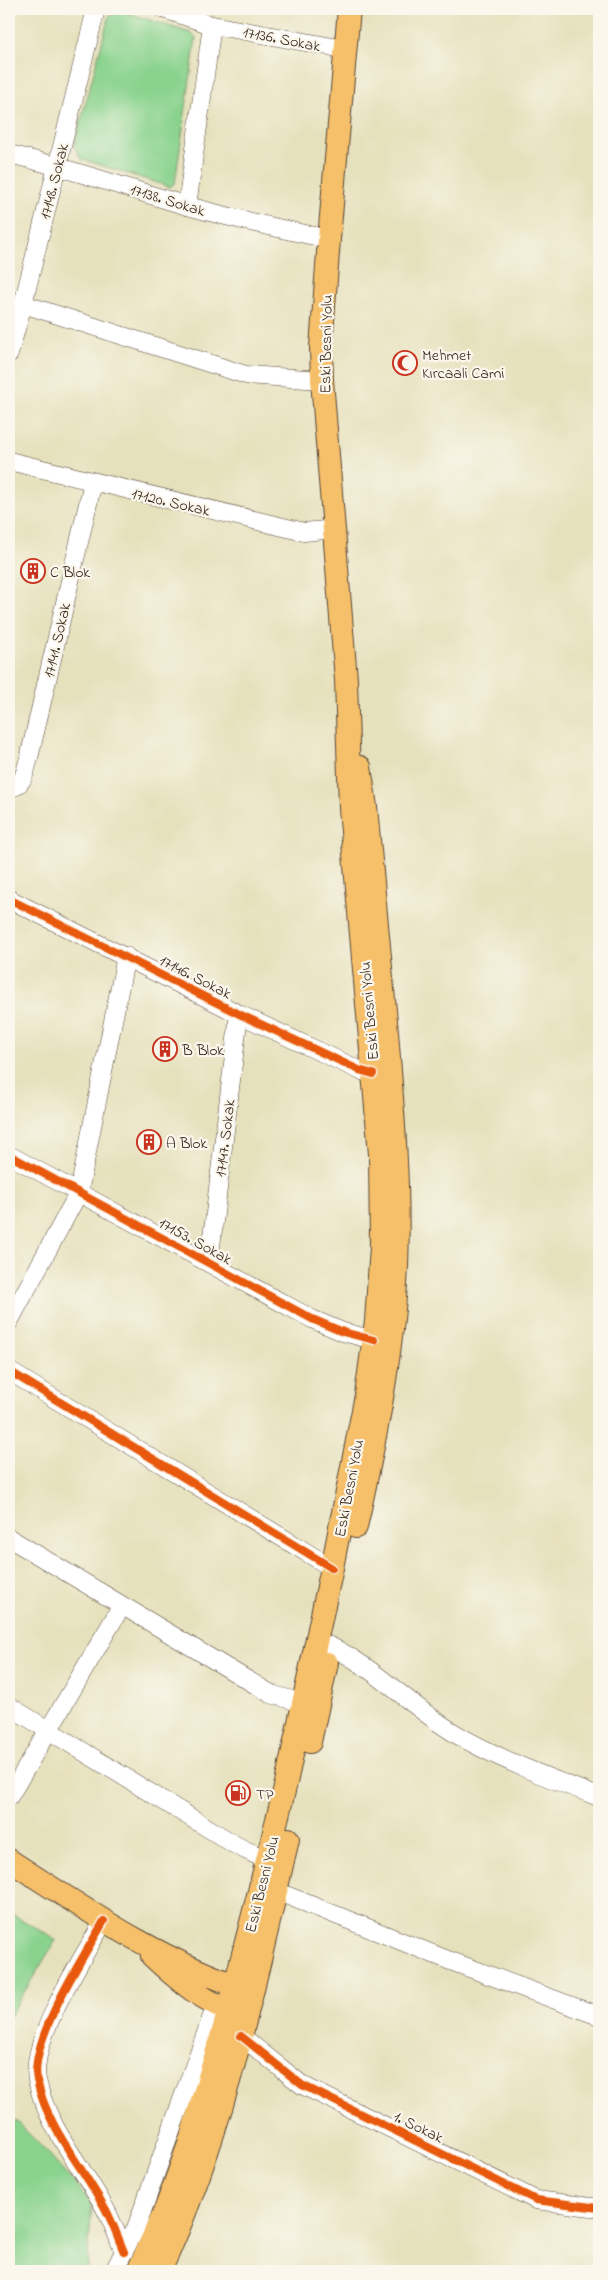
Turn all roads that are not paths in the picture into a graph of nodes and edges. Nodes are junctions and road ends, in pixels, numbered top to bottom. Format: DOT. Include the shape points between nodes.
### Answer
graph roads {
  1 [pos="96,9"];
  2 [pos="163,9"];
  3 [pos="348,9"];
  4 [pos="212,25"];
  5 [pos="344,50"];
  6 [pos="9,154"];
  7 [pos="57,165"];
  8 [pos="187,206"];
  9 [pos="329,239"];
  10 [pos="23,304"];
  11 [pos="9,354"];
  12 [pos="322,380"];
  13 [pos="9,461"];
  14 [pos="93,482"];
  15 [pos="335,529"];
  16 [pos="346,680"];
  17 [pos="9,788"];
  18 [pos="9,898"];
  19 [pos="126,956"];
  20 [pos="239,1014"];
  21 [pos="373,1074"];
  22 [pos="9,1155"];
  23 [pos="79,1192"];
  24 [pos="209,1263"];
  25 [pos="12,1310"];
  26 [pos="374,1340"];
  27 [pos="9,1371"];
  28 [pos="9,1538"];
  29 [pos="332,1568"];
  30 [pos="121,1606"];
  31 [pos="330,1646"];
  32 [pos="302,1703"];
  33 [pos="9,1706"];
  34 [pos="48,1730"];
  35 [pos="9,1797"];
  36 [pos="599,1797"];
  37 [pos="9,1860"];
  38 [pos="267,1860"];
  39 [pos="276,1891"];
  40 [pos="104,1921"];
  41 [pos="132,1939"];
  42 [pos="244,1988"];
  43 [pos="599,2016"];
  44 [pos="233,2018"];
  45 [pos="599,2208"];
  46 [pos="124,2252"];
  47 [pos="114,2271"];
  48 [pos="138,2271"];
  49 [pos="160,2271"];
  1 -- 7 [label="street, 17148. Sokak"];
  2 -- 4 [label="street, 17136. Sokak"];
  3 -- 5 [label="main road, Eski Besni Yolu"];
  4 -- 5 [label="street, 17136. Sokak"];
  4 -- 8 [label="street"];
  5 -- 9 [label="main road, Eski Besni Yolu"];
  6 -- 7 [label="street, 17138. Sokak"];
  7 -- 8 [label="street, 17138. Sokak"];
  7 -- 10 [label="street, 17148. Sokak"];
  8 -- 9 [label="street, 17138. Sokak" via="257,225"];
  9 -- 12 [label="main road, Eski Besni Yolu" via="321,347"];
  10 -- 11 [label="street, 17148. Sokak"];
  10 -- 12 [label="street" via="246,375"];
  12 -- 15 [label="main road, Eski Besni Yolu"];
  13 -- 14 [label="street, 17120. Sokak"];
  14 -- 15 [label="street, 17120. Sokak" via="304,532"];
  14 -- 17 [label="street, 17141. Sokak" via="29,758 21,784"];
  15 -- 16 [label="main road, Eski Besni Yolu"];
  16 -- 21 [label="main road, Eski Besni Yolu" via="350,808"];
  16 -- 31 [label="main road, Eski Besni Yolu" via="366,807 395,1134 398,1228 394,1304 383,1398"];
  18 -- 19 [label="street, 17146. Sokak"];
  19 -- 20 [label="street, 17146. Sokak"];
  19 -- 23 [label="street"];
  20 -- 21 [label="street, 17146. Sokak"];
  20 -- 24 [label="street, 17147. Sokak"];
  21 -- 26 [label="main road, Eski Besni Yolu" via="381,1210"];
  22 -- 23 [label="street, 17153. Sokak"];
  23 -- 24 [label="street, 17153. Sokak"];
  23 -- 25 [label="street"];
  24 -- 26 [label="street, 17153. Sokak" via="312,1319"];
  26 -- 29 [label="main road, Eski Besni Yolu"];
  27 -- 29 [label="street"];
  28 -- 30 [label="street"];
  29 -- 32 [label="main road, Eski Besni Yolu"];
  30 -- 32 [label="street" via="271,1694"];
  30 -- 34 [label="street"];
  31 -- 36 [label="street" via="350,1656 456,1734 494,1754"];
  31 -- 39 [label="main road, Eski Besni Yolu"];
  32 -- 38 [label="main road, Eski Besni Yolu"];
  33 -- 34 [label="street"];
  34 -- 35 [label="street"];
  34 -- 38 [label="street" via="237,1846"];
  37 -- 40 [label="main road"];
  38 -- 42 [label="main road, Eski Besni Yolu"];
  39 -- 42 [label="main road, Eski Besni Yolu"];
  39 -- 43 [label="street"];
  40 -- 41 [label="main road"];
  40 -- 46 [label="street" via="53,2011 38,2060 37,2079 52,2122 107,2211"];
  41 -- 42 [label="main road" via="218,1980"];
  41 -- 44 [label="main road" via="183,1985"];
  42 -- 44 [label="main road, Eski Besni Yolu"];
  44 -- 45 [label="street, 1. Sokak" via="302,2085 536,2200"];
  44 -- 46 [label="street"];
  44 -- 48 [label="main road, Eski Besni Yolu" via="178,2177"];
  44 -- 49 [label="main road, Eski Besni Yolu" via="200,2175"];
  46 -- 47 [label="street"];
}
